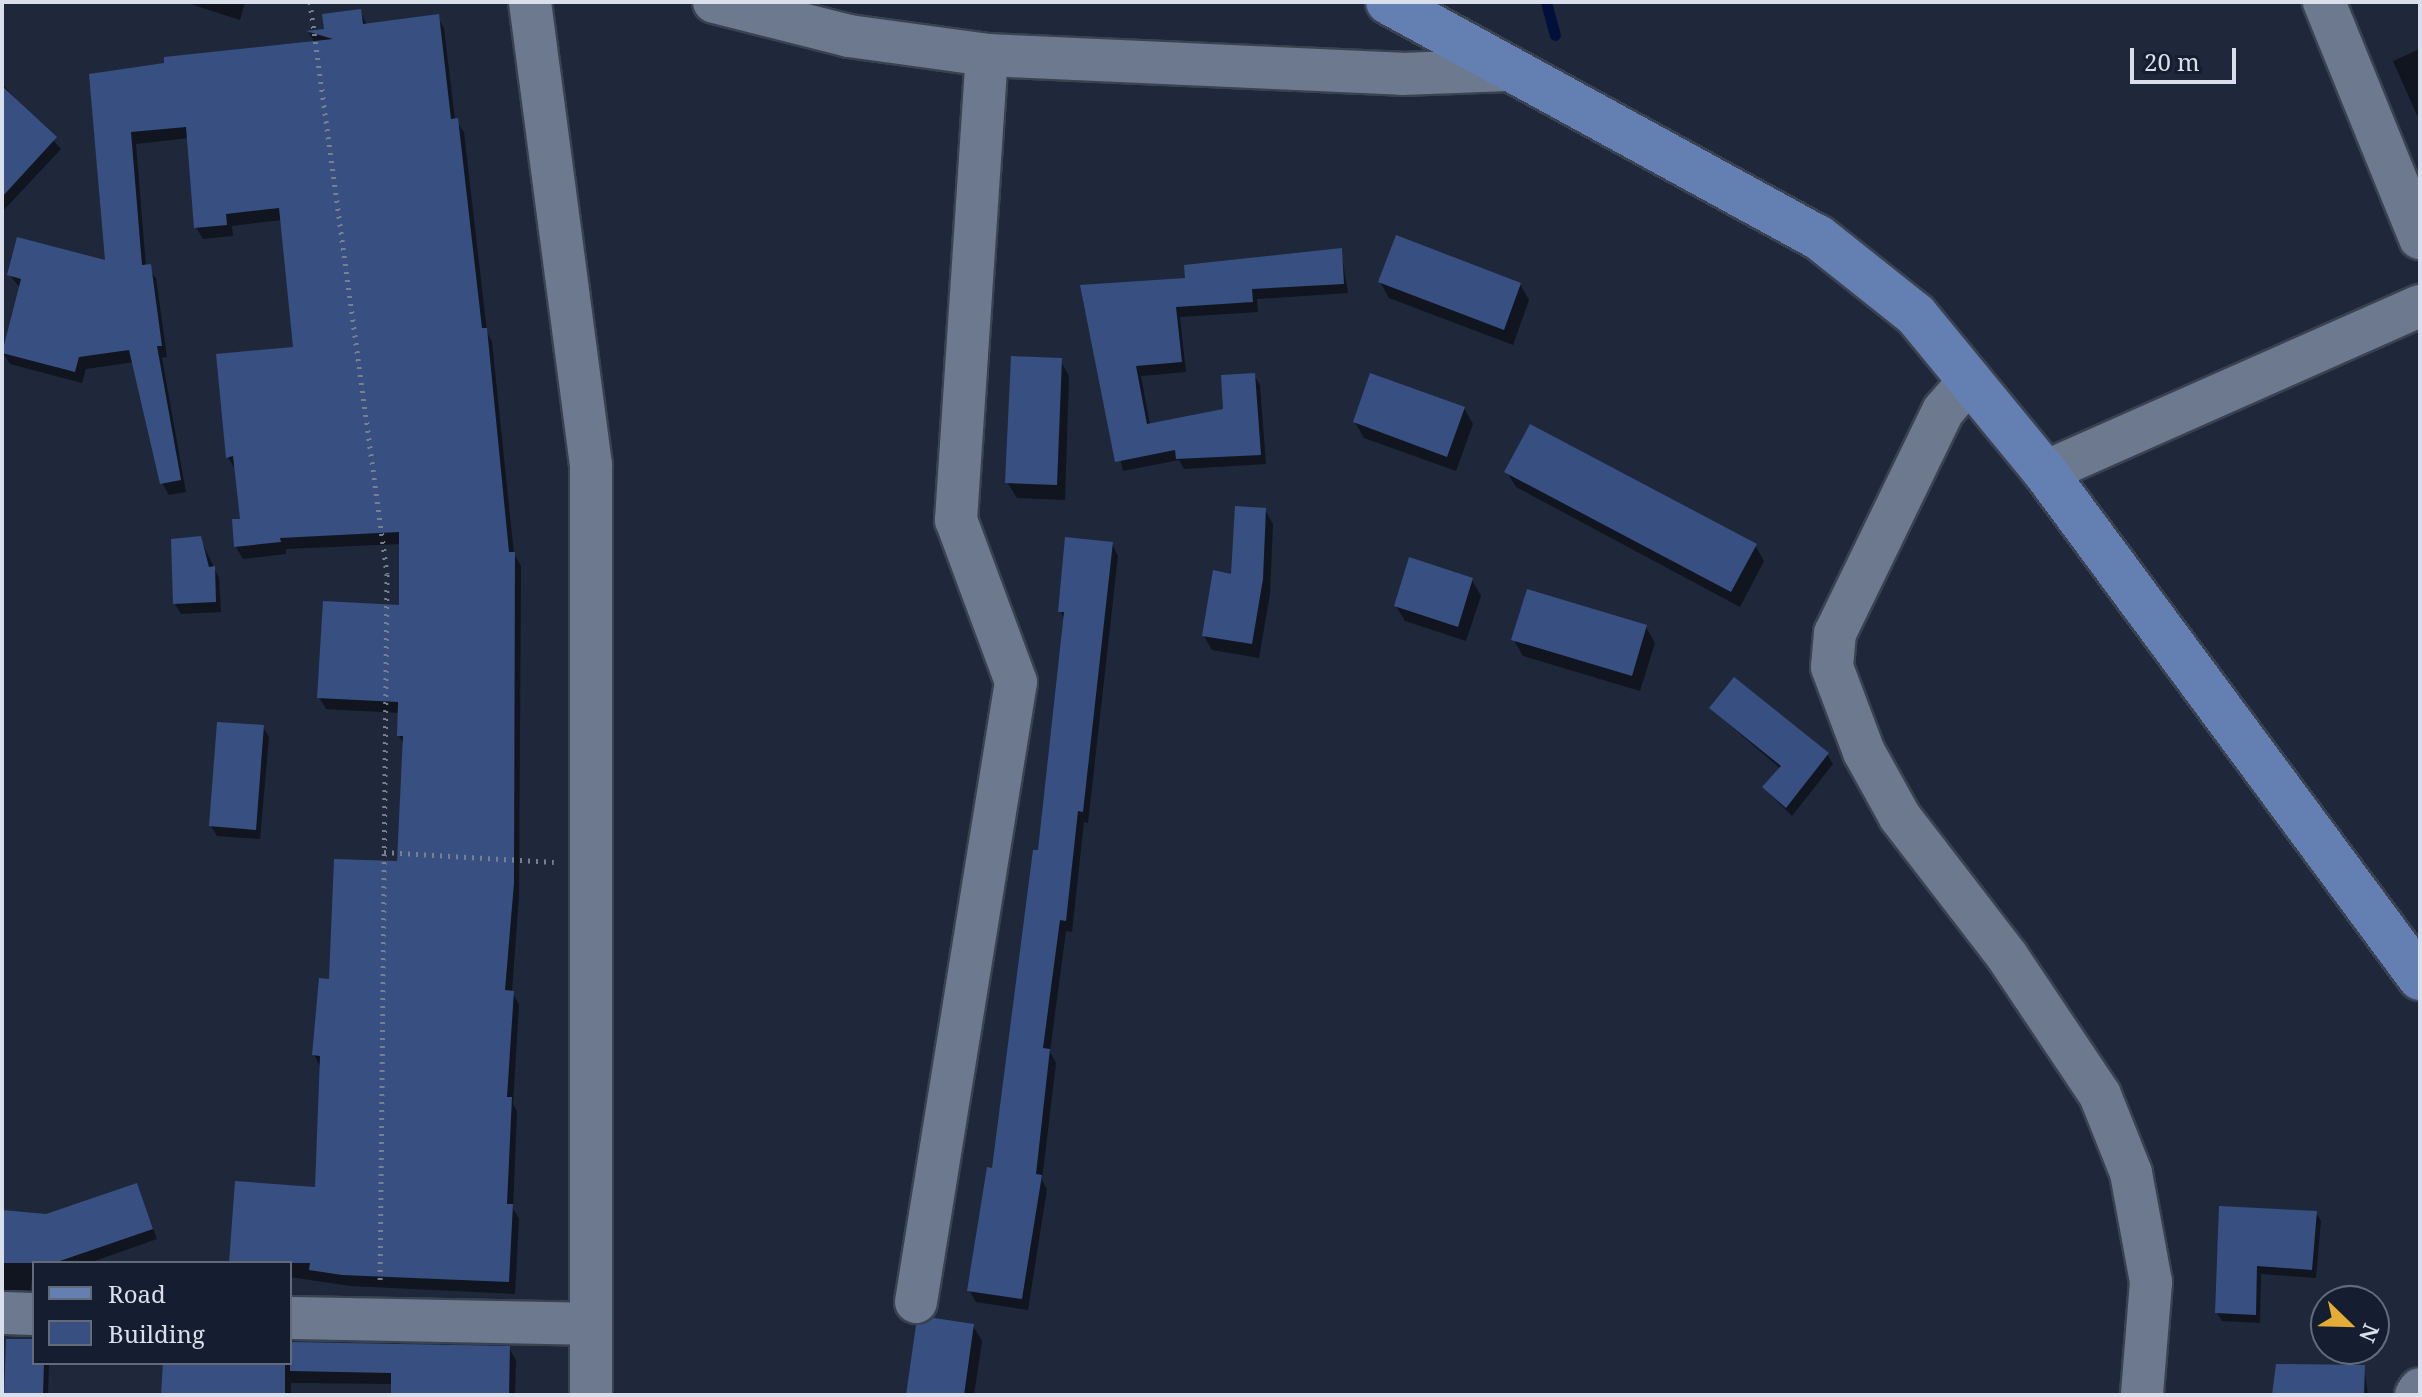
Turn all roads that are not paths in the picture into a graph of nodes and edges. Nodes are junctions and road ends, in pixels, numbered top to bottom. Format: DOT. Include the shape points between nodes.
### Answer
graph roads {
  1 [pos="530,2"];
  2 [pos="714,2"];
  3 [pos="1388,2"];
  4 [pos="2324,2"];
  5 [pos="987,55"];
  6 [pos="1508,70"];
  7 [pos="2406,168"];
  8 [pos="2420,238"];
  9 [pos="2420,306"];
  10 [pos="1970,380"];
  11 [pos="2045,472"];
  12 [pos="2420,978"];
  13 [pos="916,1302"];
  14 [pos="2,1313"];
  15 [pos="32,1314"];
  16 [pos="292,1318"];
  17 [pos="590,1324"];
  18 [pos="2420,1389"];
  19 [pos="591,1395"];
  20 [pos="2142,1395"];
  21 [pos="2416,1395"];
  1 -- 17 [label="street" via="591,464"];
  2 -- 5 [label="street" via="849,36"];
  3 -- 6 [label="main road"];
  4 -- 7 [label="street"];
  5 -- 6 [label="street" via="1402,74"];
  5 -- 13 [label="street" via="956,520 1016,682"];
  6 -- 10 [label="main road" via="1818,237 1916,315"];
  7 -- 8 [label="street"];
  9 -- 11 [label="street"];
  10 -- 11 [label="main road"];
  10 -- 20 [label="street" via="1943,411 1835,633 1832,667 1864,752 1900,817 2007,956 2100,1095 2131,1173 2151,1282"];
  11 -- 12 [label="main road"];
  14 -- 15 [label="street"];
  16 -- 17 [label="street"];
  17 -- 19 [label="street"];
  18 -- 21 [label="street"];
}
